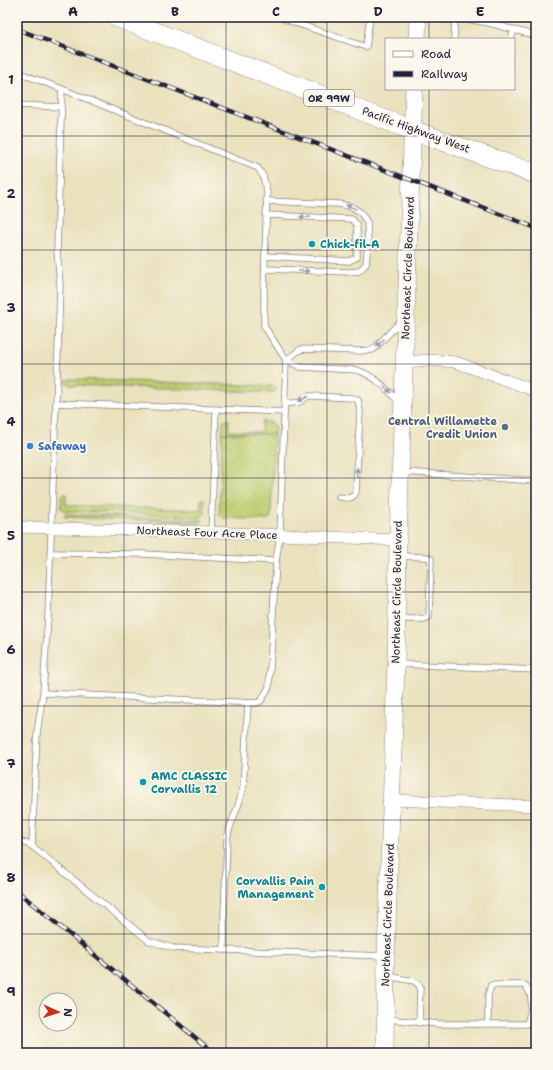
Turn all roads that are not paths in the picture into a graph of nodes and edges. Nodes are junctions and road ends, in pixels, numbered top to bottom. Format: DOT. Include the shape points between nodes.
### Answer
graph roads {
  1 [pos="116,17"];
  2 [pos="285,17"];
  3 [pos="370,17"];
  4 [pos="418,17"];
  5 [pos="431,17"];
  6 [pos="455,19"];
  7 [pos="514,30"];
  8 [pos="533,35"];
  9 [pos="417,38"];
  10 [pos="454,38"];
  11 [pos="511,38"];
  12 [pos="17,72"];
  13 [pos="62,89"];
  14 [pos="414,90"];
  15 [pos="17,105"];
  16 [pos="61,107"];
  17 [pos="412,130"];
  18 [pos="536,174"];
  19 [pos="266,201"];
  20 [pos="266,215"];
  21 [pos="265,256"];
  22 [pos="265,269"];
  23 [pos="407,315"];
  24 [pos="286,360"];
  25 [pos="405,362"];
  26 [pos="536,391"];
  27 [pos="56,403"];
  28 [pos="284,404"];
  29 [pos="403,406"];
  30 [pos="216,410"];
  31 [pos="284,412"];
  32 [pos="400,472"];
  33 [pos="536,481"];
  34 [pos="339,497"];
  35 [pos="17,527"];
  36 [pos="51,528"];
  37 [pos="211,532"];
  38 [pos="280,535"];
  39 [pos="398,548"];
  40 [pos="50,553"];
  41 [pos="276,561"];
  42 [pos="397,620"];
  43 [pos="396,664"];
  44 [pos="536,670"];
  45 [pos="43,693"];
  46 [pos="248,703"];
  47 [pos="392,800"];
  48 [pos="536,806"];
  49 [pos="17,839"];
  50 [pos="32,846"];
  51 [pos="224,950"];
  52 [pos="386,956"];
  53 [pos="386,976"];
  54 [pos="385,1019"];
  55 [pos="420,1023"];
  56 [pos="488,1024"];
  57 [pos="385,1053"];
  1 -- 17 [label="highway, Pacific Highway West / OR 99W"];
  2 -- 3 [label="lane" via="284,19 366,47"];
  4 -- 9 [label="main road"];
  5 -- 6 [label="lane"];
  6 -- 7 [label="lane" via="488,23"];
  6 -- 10 [label="lane"];
  7 -- 8 [label="lane"];
  7 -- 11 [label="lane"];
  12 -- 13 [label="lane"];
  13 -- 16 [label="lane"];
  13 -- 19 [label="lane" via="258,168 267,192"];
  14 -- 17 [label="main road, Northeast Circle Boulevard"];
  15 -- 16 [label="lane"];
  16 -- 27 [label="lane"];
  17 -- 18 [label="highway, Pacific Highway West / OR 99W"];
  17 -- 23 [label="main road, Northeast Circle Boulevard"];
  19 -- 20 [label="lane"];
  22 -- 19 [label="lane, one-way" via="359,271 366,264 368,242 367,222 360,212 352,207 339,204"];
  20 -- 21 [label="lane"];
  21 -- 20 [label="lane, one-way" via="349,261 357,257 358,239 357,224 352,220"];
  21 -- 22 [label="lane"];
  22 -- 24 [label="lane" via="264,326"];
  23 -- 24 [label="lane, one-way" via="373,350 301,349"];
  23 -- 25 [label="main road, Northeast Circle Boulevard"];
  24 -- 28 [label="lane"];
  24 -- 29 [label="lane, one-way" via="300,367 364,372 383,385"];
  25 -- 26 [label="street" via="455,362"];
  25 -- 29 [label="main road, Northeast Circle Boulevard"];
  27 -- 30 [label="lane"];
  27 -- 36 [label="lane"];
  28 -- 31 [label="lane"];
  34 -- 28 [label="lane, one-way" via="352,498 356,492 360,411 358,400 308,396 300,402"];
  29 -- 32 [label="main road, Northeast Circle Boulevard"];
  30 -- 31 [label="lane"];
  30 -- 37 [label="lane"];
  31 -- 38 [label="lane"];
  32 -- 33 [label="lane"];
  32 -- 39 [label="main road, Northeast Circle Boulevard"];
  35 -- 36 [label="street, Northeast Four Acre Place"];
  36 -- 37 [label="street, Northeast Four Acre Place"];
  36 -- 40 [label="lane"];
  37 -- 38 [label="street, Northeast Four Acre Place"];
  38 -- 39 [label="street, Northeast Four Acre Place"];
  38 -- 41 [label="lane"];
  39 -- 42 [label="main road, Northeast Circle Boulevard"];
  39 -- 42 [label="lane" via="431,558 429,617"];
  40 -- 41 [label="lane" via="143,554"];
  40 -- 45 [label="lane"];
  41 -- 46 [label="lane" via="269,687 261,701"];
  42 -- 43 [label="main road, Northeast Circle Boulevard"];
  43 -- 44 [label="lane"];
  43 -- 47 [label="main road, Northeast Circle Boulevard"];
  45 -- 46 [label="lane"];
  45 -- 50 [label="lane" via="37,733"];
  46 -- 51 [label="lane" via="243,788 228,840"];
  47 -- 48 [label="street"];
  47 -- 52 [label="main road, Northeast Circle Boulevard"];
  49 -- 50 [label="lane"];
  50 -- 51 [label="lane" via="149,942 173,948"];
  51 -- 52 [label="lane"];
  52 -- 53 [label="main road, Northeast Circle Boulevard"];
  53 -- 54 [label="main road, Northeast Circle Boulevard"];
  53 -- 55 [label="lane" via="414,981 420,986"];
  54 -- 55 [label="lane"];
  54 -- 57 [label="main road, Northeast Circle Boulevard"];
  55 -- 56 [label="lane"];
  56 -- 56 [label="lane" via="527,1024 531,1010 531,992 525,985 491,985 488,996"];
}
